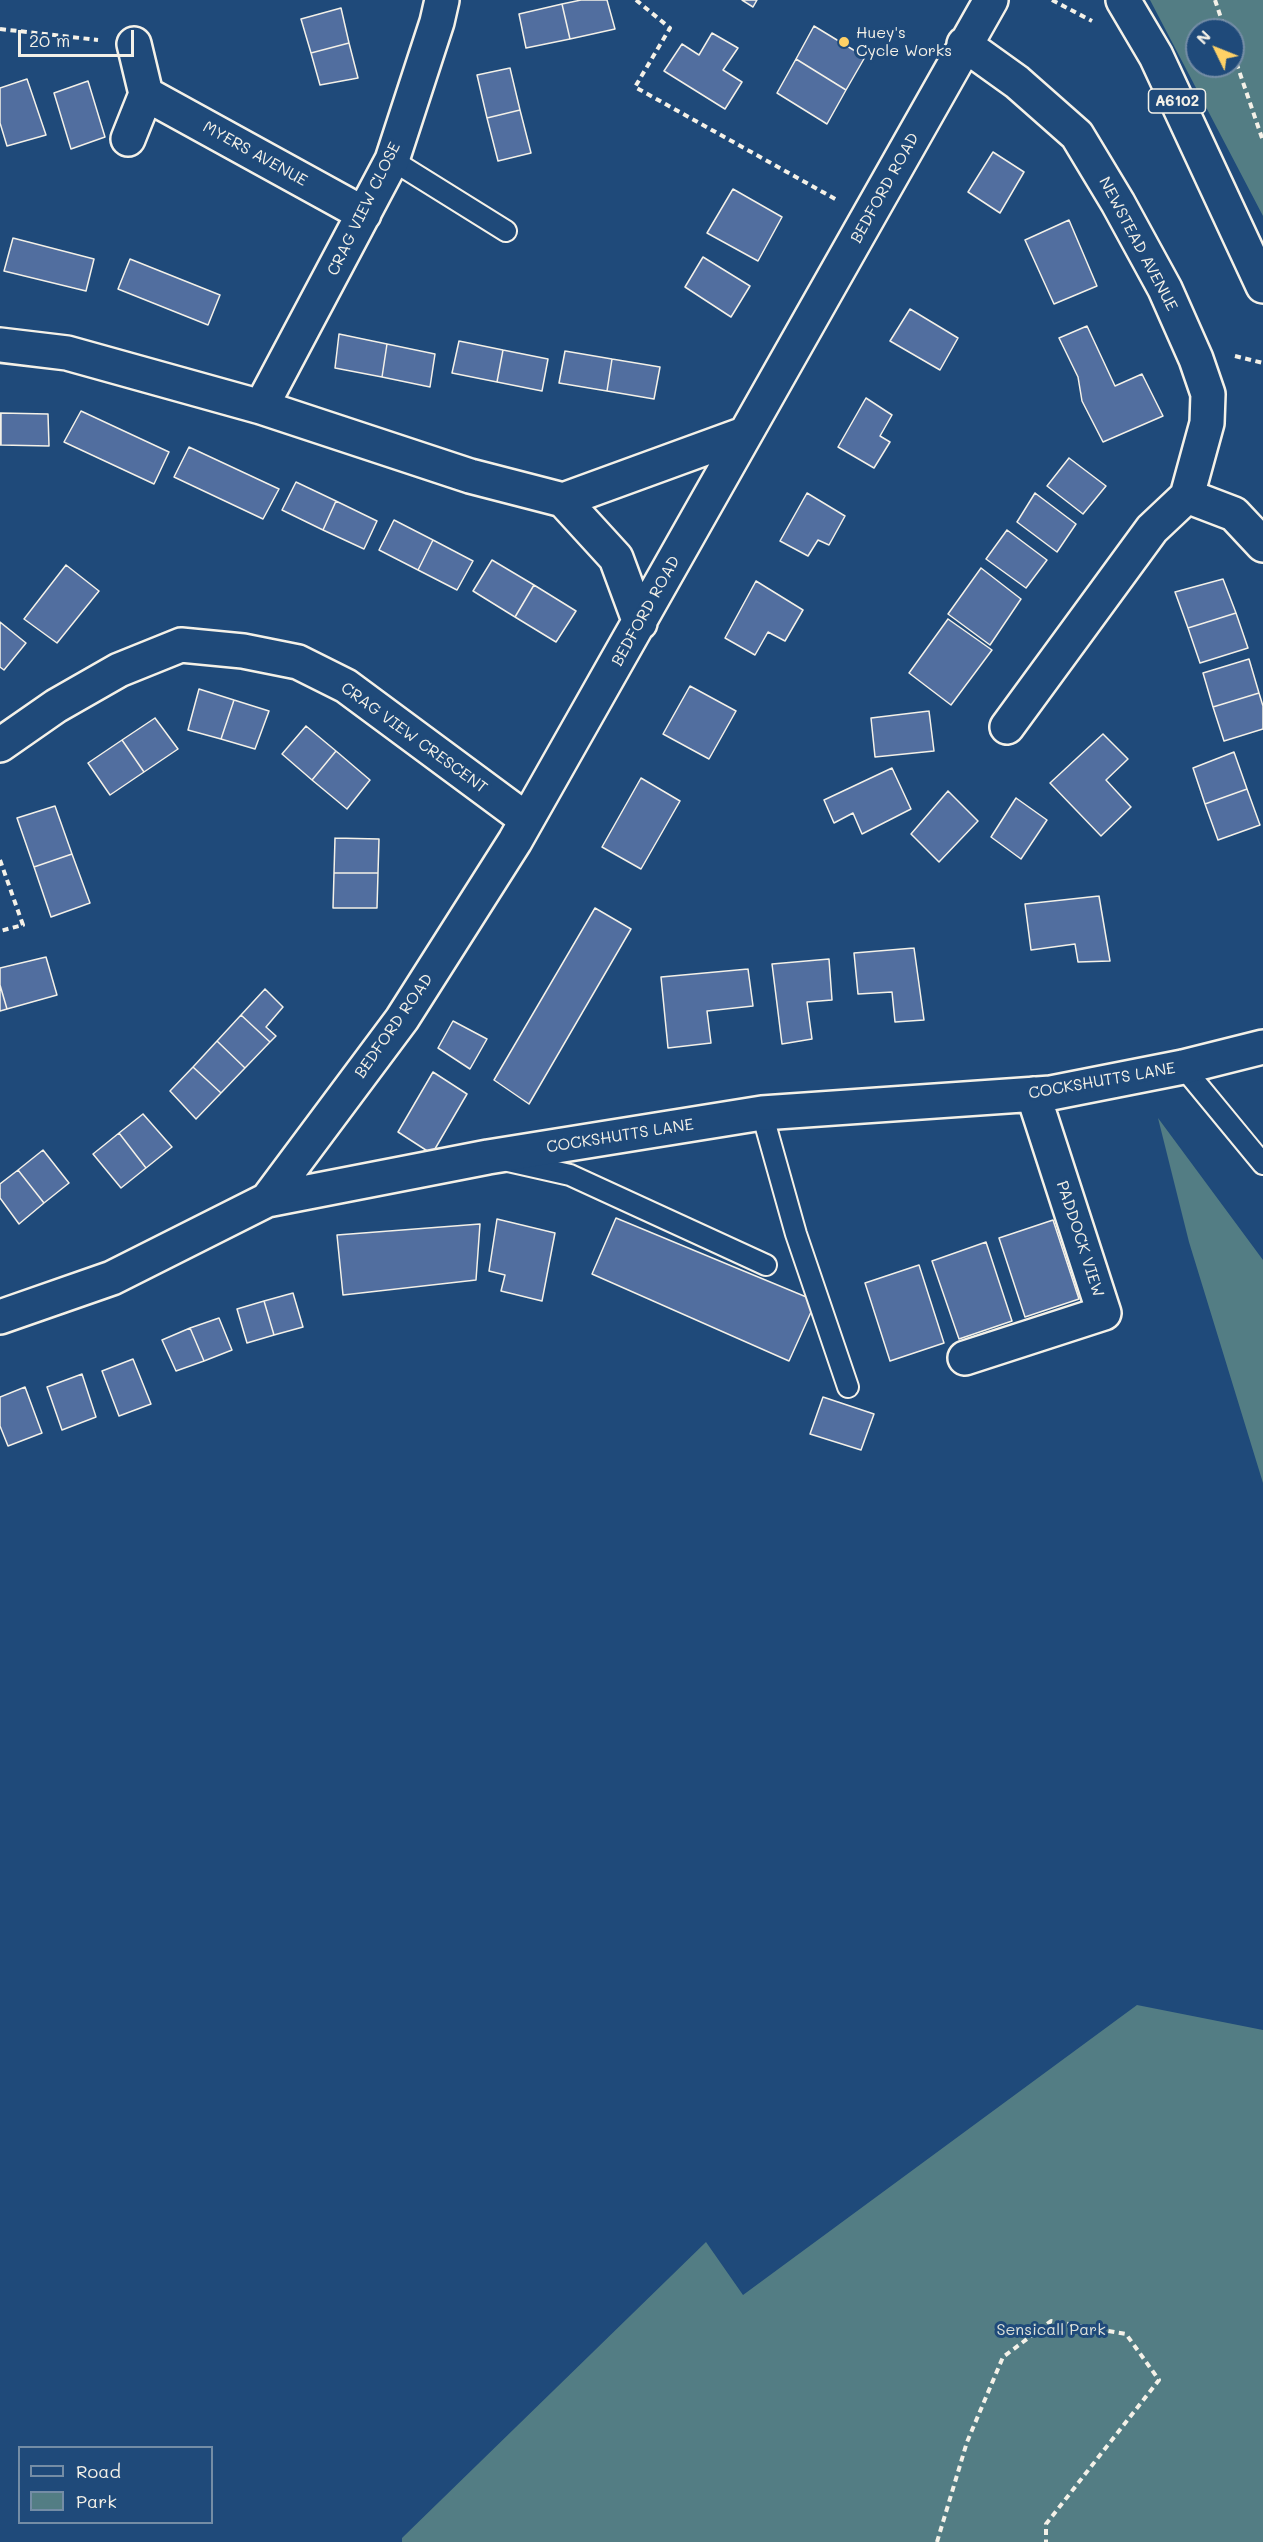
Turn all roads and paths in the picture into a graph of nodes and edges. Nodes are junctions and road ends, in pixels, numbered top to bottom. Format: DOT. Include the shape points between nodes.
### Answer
graph roads {
  1 [pos="442,0"];
  2 [pos="636,0"];
  3 [pos="991,0"];
  4 [pos="1123,0"];
  5 [pos="1215,0"];
  6 [pos="1221,18"];
  7 [pos="0,29"];
  8 [pos="134,44"];
  9 [pos="964,44"];
  10 [pos="1242,78"];
  11 [pos="146,94"];
  12 [pos="128,139"];
  13 [pos="1263,141"];
  14 [pos="392,160"];
  15 [pos="364,214"];
  16 [pos="869,218"];
  17 [pos="506,231"];
  18 [pos="1263,286"];
  19 [pos="0,345"];
  20 [pos="261,407"];
  21 [pos="744,434"];
  22 [pos="1187,496"];
  23 [pos="563,500"];
  24 [pos="1263,545"];
  25 [pos="640,623"];
  26 [pos="1007,727"];
  27 [pos="0,745"];
  28 [pos="527,820"];
  29 [pos="0,860"];
  30 [pos="0,931"];
  31 [pos="1263,1047"];
  32 [pos="1183,1067"];
  33 [pos="1033,1094"];
  34 [pos="762,1113"];
  35 [pos="488,1157"];
  36 [pos="1263,1164"];
  37 [pos="267,1200"];
  38 [pos="766,1265"];
  39 [pos="0,1317"];
  40 [pos="965,1358"];
  41 [pos="848,1387"];
  42 [pos="937,2542"];
  43 [pos="1047,2542"];
  1 -- 14 [label="street, CRAG VIEW CLOSE"];
  2 -- 16 [label="path" via="670,28 635,87"];
  3 -- 9 [label="street, BEDFORD ROAD"];
  4 -- 18 [label="street, A6102" via="1156,56"];
  5 -- 6 [label="path"];
  7 -- 8 [label="path"];
  8 -- 11 [label="street"];
  9 -- 16 [label="street, BEDFORD ROAD"];
  9 -- 22 [label="street, NEWSTEAD AVENUE" via="1017,82 1077,135 1165,289 1208,394 1207,423"];
  10 -- 13 [label="path"];
  11 -- 12 [label="street"];
  11 -- 15 [label="street, MYERS AVENUE"];
  14 -- 15 [label="street, CRAG VIEW CLOSE"];
  14 -- 17 [label="lane"];
  15 -- 20 [label="street, CRAG VIEW CLOSE"];
  16 -- 21 [label="street, BEDFORD ROAD"];
  19 -- 20 [label="street" via="67,353"];
  20 -- 23 [label="street" via="470,476"];
  21 -- 23 [label="street"];
  21 -- 25 [label="street, BEDFORD ROAD"];
  22 -- 24 [label="street" via="1234,514"];
  22 -- 26 [label="street" via="1152,529"];
  23 -- 25 [label="street" via="616,558"];
  25 -- 28 [label="street, BEDFORD ROAD"];
  27 -- 28 [label="street, CRAG VIEW CRESCENT" via="56,706 119,670 181,645 243,651 298,663 346,686"];
  28 -- 37 [label="street, BEDFORD ROAD" via="402,1019"];
  29 -- 30 [label="path" via="23,925"];
  31 -- 32 [label="street, COCKSHUTTS LANE"];
  32 -- 33 [label="street, COCKSHUTTS LANE"];
  32 -- 36 [label="lane"];
  33 -- 34 [label="street, COCKSHUTTS LANE"];
  33 -- 40 [label="street, PADDOCK VIEW" via="1104,1313"];
  34 -- 35 [label="street, COCKSHUTTS LANE"];
  34 -- 41 [label="lane" via="796,1234"];
  35 -- 37 [label="street, COCKSHUTTS LANE"];
  35 -- 38 [label="lane" via="570,1175"];
  37 -- 39 [label="street, COCKSHUTTS LANE" via="112,1278"];
  42 -- 43 [label="path" via="967,2442 1003,2356 1051,2321 1126,2334 1159,2380 1046,2524"];
}
